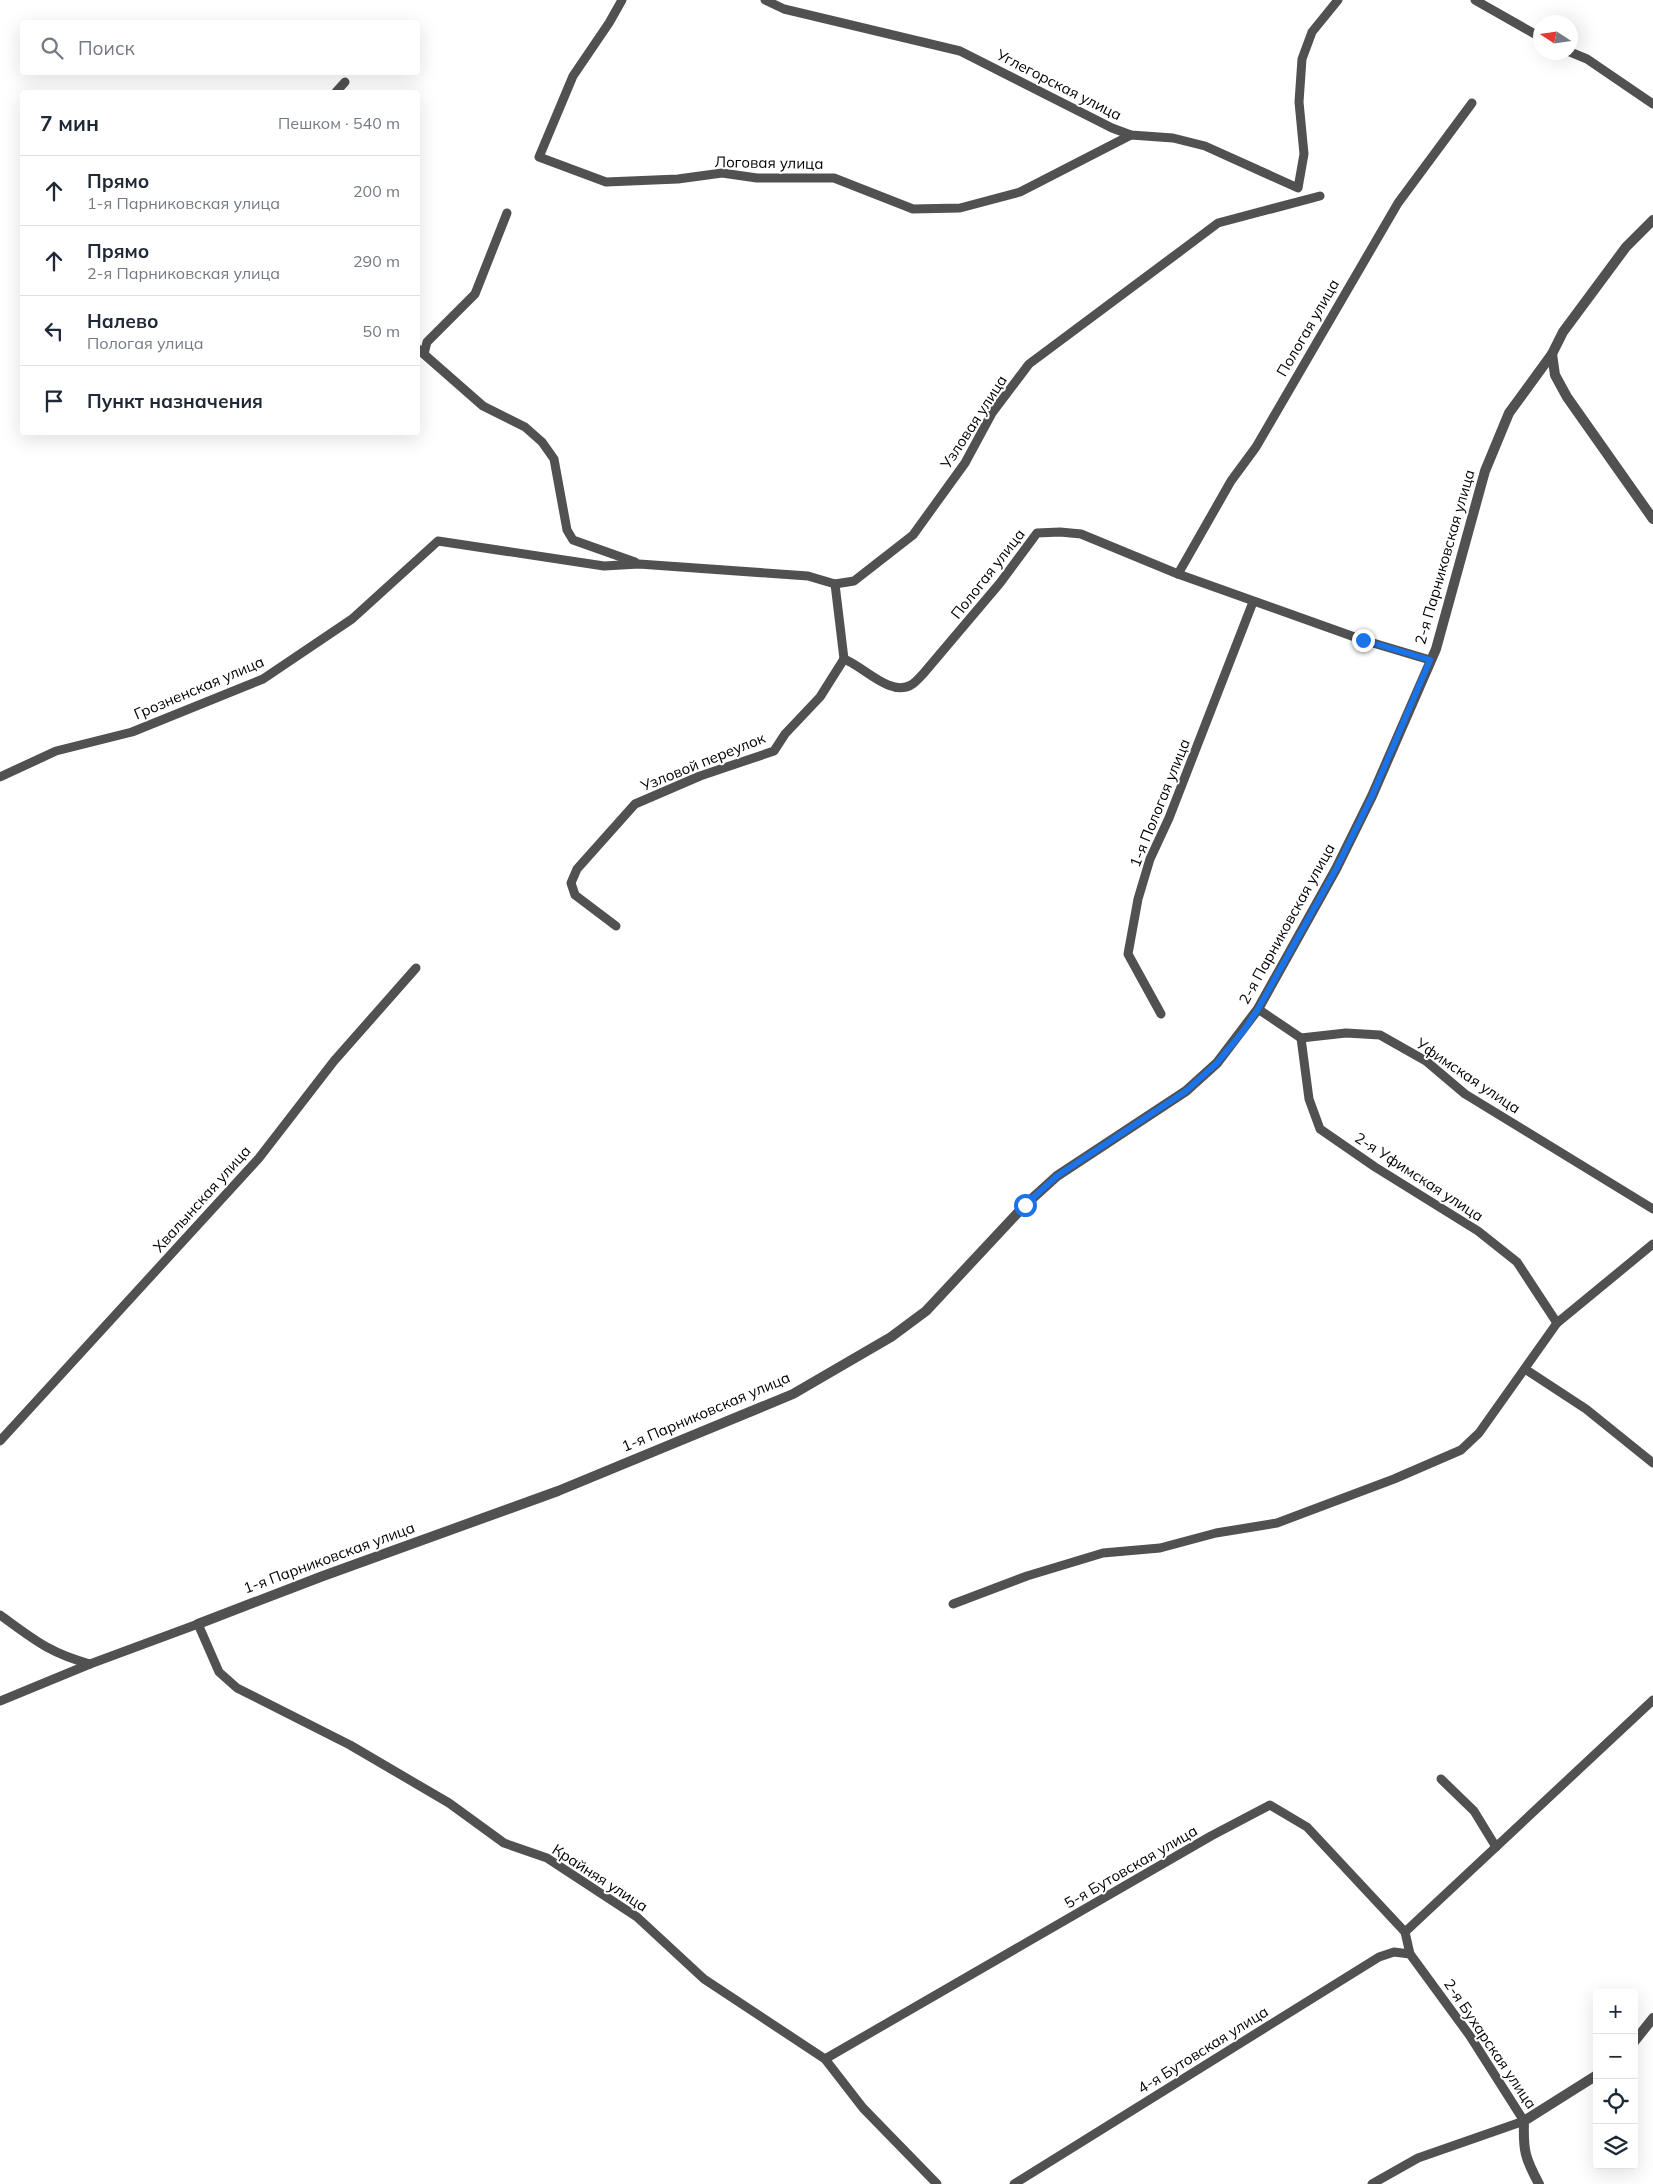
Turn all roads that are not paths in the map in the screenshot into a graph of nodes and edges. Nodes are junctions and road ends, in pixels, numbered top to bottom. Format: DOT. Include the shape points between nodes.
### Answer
graph roads {
  1 [pos="622,0"];
  2 [pos="764,0"];
  3 [pos="1338,0"];
  4 [pos="1475,0"];
  5 [pos="1533,33"];
  6 [pos="1578,56"];
  7 [pos="345,82"];
  8 [pos="338,90"];
  9 [pos="1472,102"];
  10 [pos="1653,104"];
  11 [pos="1131,135"];
  12 [pos="1320,196"];
  13 [pos="507,213"];
  14 [pos="1653,220"];
  15 [pos="421,352"];
  16 [pos="1552,354"];
  17 [pos="1653,519"];
  18 [pos="640,564"];
  19 [pos="1178,574"];
  20 [pos="835,584"];
  21 [pos="1253,602"];
  22 [pos="844,659"];
  23 [pos="1430,660"];
  24 [pos="0,777"];
  25 [pos="616,926"];
  26 [pos="416,968"];
  27 [pos="1258,1009"];
  28 [pos="1161,1014"];
  29 [pos="1244,1030"];
  30 [pos="1301,1038"];
  31 [pos="1653,1209"];
  32 [pos="1653,1244"];
  33 [pos="1558,1323"];
  34 [pos="1525,1369"];
  35 [pos="0,1440"];
  36 [pos="1653,1463"];
  37 [pos="953,1604"];
  38 [pos="0,1615"];
  39 [pos="198,1624"];
  40 [pos="90,1664"];
  41 [pos="1653,1700"];
  42 [pos="0,1701"];
  43 [pos="1441,1779"];
  44 [pos="1496,1847"];
  45 [pos="1405,1932"];
  46 [pos="1410,1954"];
  47 [pos="1653,2018"];
  48 [pos="1638,2037"];
  49 [pos="825,2059"];
  50 [pos="1593,2078"];
  51 [pos="1524,2121"];
  52 [pos="938,2184"];
  53 [pos="1014,2184"];
  54 [pos="1372,2184"];
  55 [pos="1539,2184"];
  1 -- 11 [label="street, Логовая улица" via="572,76 539,157 606,182 678,179 722,173 757,178 834,178 913,209 960,208 1020,192"];
  2 -- 11 [label="street, Углегорская улица" via="784,9 960,51"];
  3 -- 11 [label="street, Углегорская улица" via="1312,32 1302,59 1299,102 1304,154 1298,188 1205,146 1173,138"];
  4 -- 5 [label="street"];
  6 -- 10 [label="street"];
  7 -- 8 [label="street"];
  9 -- 19 [label="street, Пологая улица" via="1398,203"];
  12 -- 20 [label="street, Узловая улица" via="1218,223 1029,364 992,413 965,463 913,535 854,581"];
  13 -- 15 [label="street" via="475,294"];
  14 -- 16 [label="street, 2-я Парниковская улица" via="1620,255 1563,332"];
  15 -- 18 [label="street" via="483,406 525,427 542,442 554,459 567,530 573,540"];
  16 -- 17 [label="street" via="1555,375 1567,397"];
  16 -- 23 [label="street, 2-я Парниковская улица" via="1509,413 1485,470 1436,649"];
  18 -- 20 [label="street" via="808,576"];
  18 -- 24 [label="street, Грозненская улица" via="604,566 438,541 352,619 263,679 132,732 56,750"];
  19 -- 21 [label="street, Пологая улица"];
  19 -- 22 [label="street, Пологая улица" via="1081,534 1038,533 1000,583 910,685 897,688 884,684"];
  20 -- 22 [label="street"];
  21 -- 23 [label="street, Пологая улица"];
  21 -- 28 [label="street, 1-я Пологая улица" via="1150,859 1138,899 1128,954"];
  22 -- 25 [label="street, Узловой переулок" via="820,697 785,734 774,751 700,776 635,804 577,869 571,883 575,895"];
  23 -- 27 [label="street, 2-я Парниковская улица" via="1368,804 1336,869"];
  26 -- 35 [label="street, Хвалынская улица" via="334,1061 259,1158"];
  27 -- 29 [label="street, 2-я Парниковская улица"];
  27 -- 30 [label="street"];
  29 -- 39 [label="street, 1-я Парниковская улица" via="1217,1063 1186,1091 1057,1176 1025,1205 926,1311 891,1337 793,1394 558,1491"];
  30 -- 31 [label="street, Уфимская улица" via="1346,1033 1380,1035 1426,1061 1465,1094"];
  30 -- 33 [label="street, 2-я Уфимская улица" via="1309,1099 1320,1129 1374,1167 1478,1231 1517,1262"];
  32 -- 33 [label="street"];
  33 -- 34 [label="street"];
  34 -- 36 [label="street" via="1586,1409"];
  34 -- 37 [label="street" via="1479,1433 1461,1450 1394,1479 1277,1523 1216,1533 1160,1548 1104,1553 1027,1576"];
  38 -- 40 [label="street" via="44,1647"];
  39 -- 40 [label="street"];
  39 -- 49 [label="street, Крайняя улица" via="219,1672 237,1688 350,1745 448,1803 504,1843 547,1858 637,1917 704,1979"];
  40 -- 42 [label="street"];
  41 -- 44 [label="street"];
  43 -- 44 [label="street" via="1474,1811"];
  44 -- 45 [label="street"];
  45 -- 46 [label="street"];
  45 -- 49 [label="street, 5-я Бутовская улица" via="1307,1827 1270,1805"];
  46 -- 51 [label="street, 2-я Бухарская улица" via="1470,2036"];
  46 -- 53 [label="street, 4-я Бутовская улица" via="1394,1952 1379,1957"];
  47 -- 48 [label="street"];
  49 -- 52 [label="street, Крайняя улица" via="863,2108"];
  50 -- 51 [label="street"];
  51 -- 54 [label="street" via="1418,2158"];
  51 -- 55 [label="street, 2-я Бухарская улица" via="1527,2162"];
}
